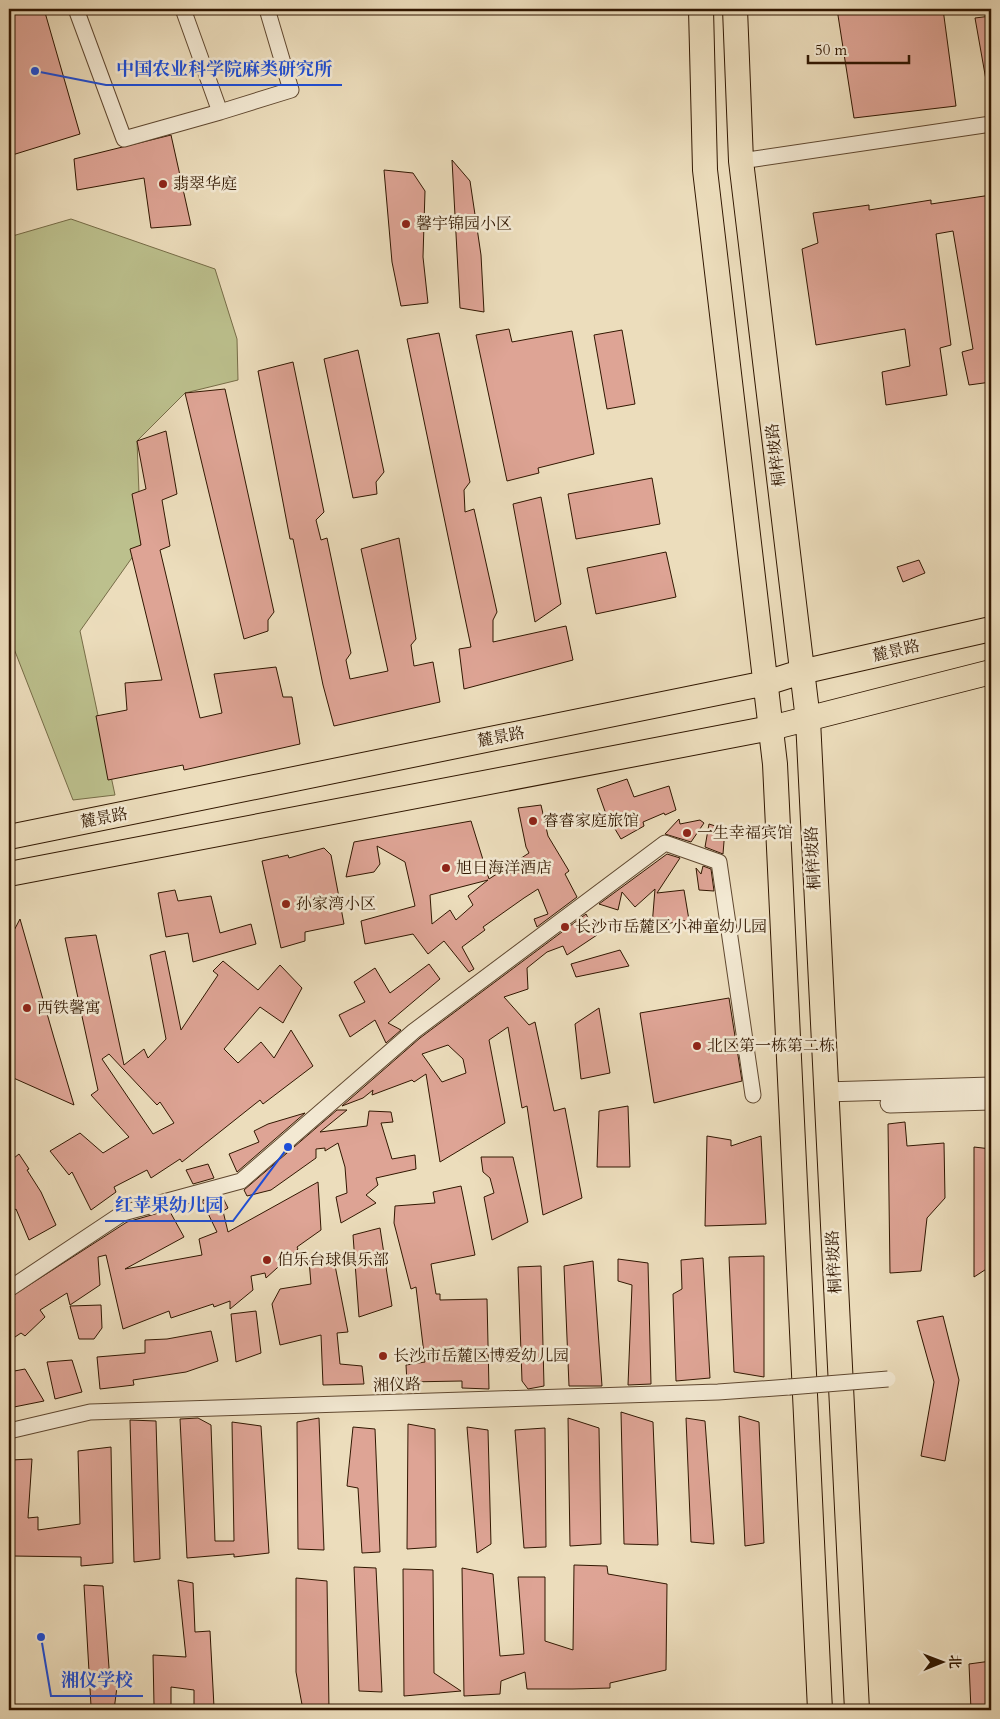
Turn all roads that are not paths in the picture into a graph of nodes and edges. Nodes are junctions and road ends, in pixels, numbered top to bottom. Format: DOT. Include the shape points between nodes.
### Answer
graph roads {
  1 [pos="76,9"];
  2 [pos="183,9"];
  3 [pos="267,9"];
  4 [pos="701,9"];
  5 [pos="735,9"];
  6 [pos="220,112"];
  7 [pos="991,124"];
  8 [pos="740,161"];
  9 [pos="991,629"];
  10 [pos="801,672"];
  11 [pos="991,672"];
  12 [pos="766,684"];
  13 [pos="808,720"];
  14 [pos="771,728"];
  15 [pos="9,837"];
  16 [pos="9,874"];
  17 [pos="991,1087"];
  18 [pos="753,1095"];
  19 [pos="825,1098"];
  20 [pos="991,1100"];
  21 [pos="9,1289"];
  22 [pos="888,1379"];
  23 [pos="9,1430"];
  24 [pos="820,1710"];
  25 [pos="857,1710"];
  1 -- 6 [label="street" via="124,139"];
  2 -- 6 [label="street"];
  3 -- 6 [label="street" via="290,90"];
  4 -- 12 [label="main road, 桐梓坡路" via="705,170"];
  5 -- 8 [label="main road, 桐梓坡路"];
  7 -- 8 [label="street"];
  8 -- 10 [label="main road, 桐梓坡路"];
  9 -- 10 [label="main road, 麓景路"];
  10 -- 12 [label="main road, 麓景路"];
  10 -- 13 [label="main road, 桐梓坡路"];
  11 -- 13 [label="main road"];
  12 -- 14 [label="main road, 桐梓坡路"];
  12 -- 15 [label="main road, 麓景路"];
  13 -- 14 [label="main road"];
  13 -- 19 [label="main road, 桐梓坡路"];
  14 -- 16 [label="main road"];
  14 -- 24 [label="main road, 桐梓坡路"];
  17 -- 19 [label="street"];
  18 -- 21 [label="street" via="719,862 665,843 414,1031 241,1180 122,1213"];
  19 -- 20 [label="street"];
  19 -- 25 [label="main road, 桐梓坡路"];
  22 -- 23 [label="street, 湘仪路, bridge" via="718,1392 90,1412"];
}
